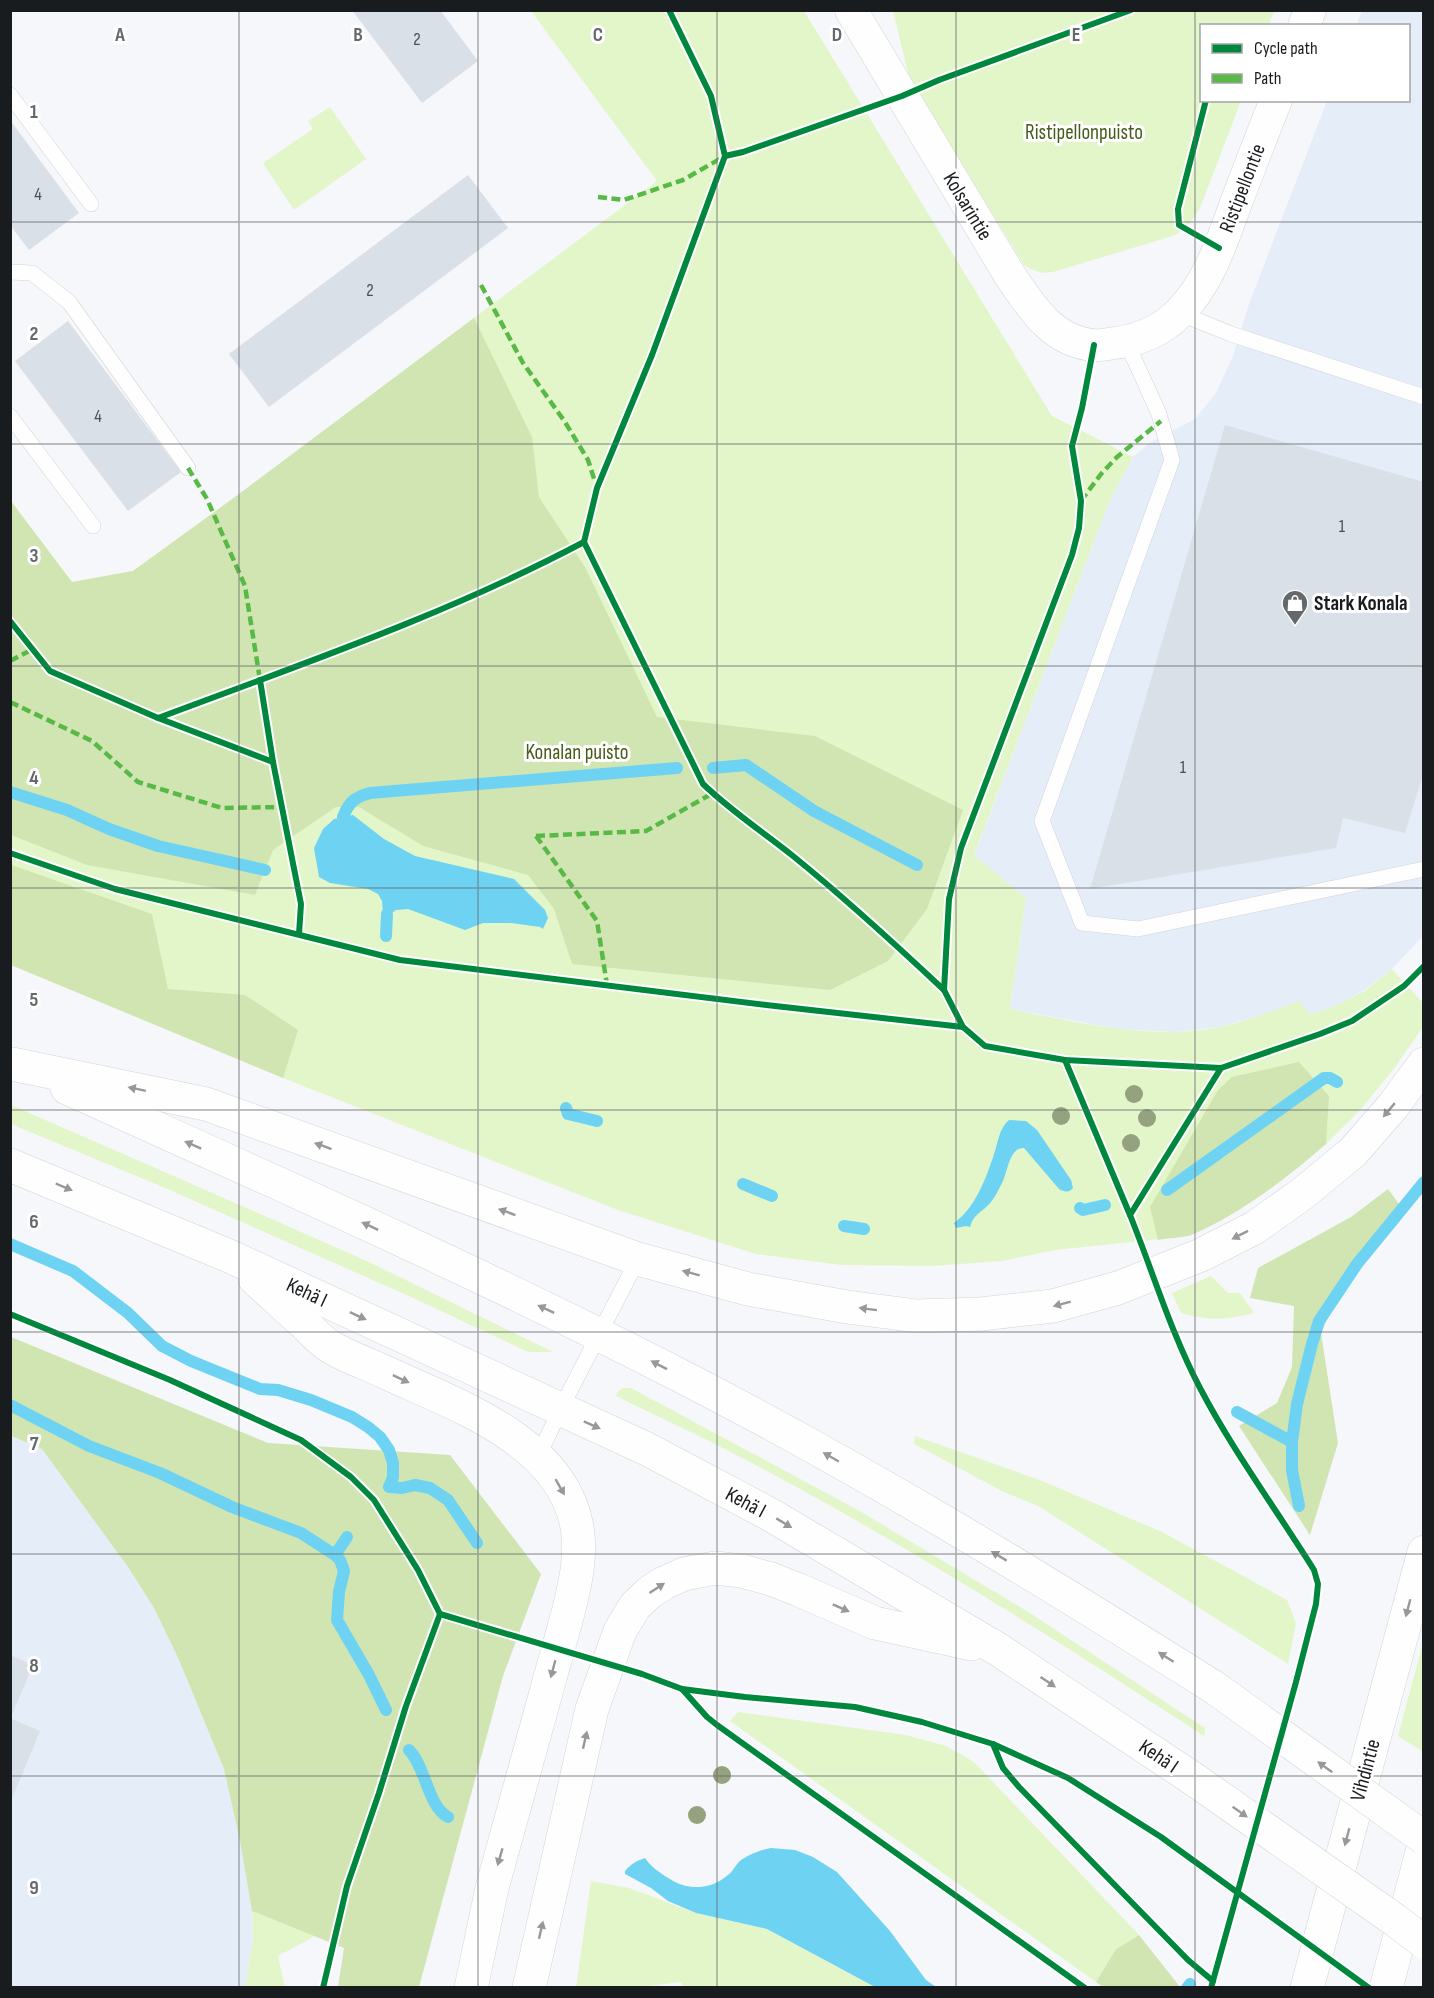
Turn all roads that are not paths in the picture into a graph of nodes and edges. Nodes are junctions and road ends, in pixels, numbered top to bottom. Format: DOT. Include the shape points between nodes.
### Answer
graph roads {
  1 [pos="851,10"];
  2 [pos="10,95"];
  3 [pos="1275,102"];
  4 [pos="91,204"];
  5 [pos="10,272"];
  6 [pos="1179,313"];
  7 [pos="1126,341"];
  8 [pos="1424,397"];
  9 [pos="10,416"];
  10 [pos="188,468"];
  11 [pos="93,526"];
  12 [pos="1424,868"];
  13 [pos="11,1063"];
  14 [pos="1424,1064"];
  15 [pos="10,1165"];
  16 [pos="229,1256"];
  17 [pos="638,1259"];
  18 [pos="599,1334"];
  19 [pos="560,1410"];
  20 [pos="538,1457"];
  21 [pos="1424,1552"];
  22 [pos="999,1650"];
  23 [pos="1424,1838"];
  24 [pos="1424,1845"];
  25 [pos="1424,1942"];
  26 [pos="471,1988"];
  27 [pos="529,1988"];
  28 [pos="1307,1988"];
  29 [pos="1386,1988"];
  1 -- 7 [label="street, Kolsarintie" via="1033,311 1070,339 1094,345"];
  2 -- 4 [label="lane"];
  3 -- 6 [label="street, Ristipellontie" via="1219,248 1199,289"];
  5 -- 10 [label="lane" via="32,273 69,302"];
  6 -- 7 [label="street, Ristipellontie" via="1155,332"];
  6 -- 8 [label="lane"];
  7 -- 12 [label="lane" via="1159,414 1172,460 1042,821 1082,923 1138,929"];
  9 -- 11 [label="lane"];
  17 -- 13 [label="main road, one-way" via="206,1104"];
  18 -- 13 [label="main road, one-way"];
  14 -- 17 [label="main road, one-way" via="1353,1152 1254,1228 1201,1255 1118,1288 1053,1306 917,1316 748,1289"];
  15 -- 16 [label="main road, Kehä I, one-way"];
  16 -- 19 [label="main road, Kehä I, one-way"];
  16 -- 20 [label="main road, one-way" via="329,1346 463,1408 510,1435"];
  17 -- 18 [label="lane"];
  18 -- 19 [label="lane"];
  23 -- 18 [label="main road, one-way, bridge" via="1215,1688 1084,1606 808,1443"];
  19 -- 20 [label="lane"];
  19 -- 22 [label="main road, Kehä I, one-way" via="648,1450 771,1515"];
  20 -- 26 [label="main road, one-way" via="560,1483 573,1512 579,1550 577,1573 492,1888"];
  21 -- 28 [label="main road, Vihdintie, one-way"];
  22 -- 25 [label="main road, Kehä I, one-way, bridge" via="1192,1778"];
  27 -- 22 [label="main road, one-way" via="592,1709 620,1631 634,1606 650,1592 684,1574 715,1568 742,1571 790,1586 875,1623"];
  24 -- 29 [label="main road"];
}
